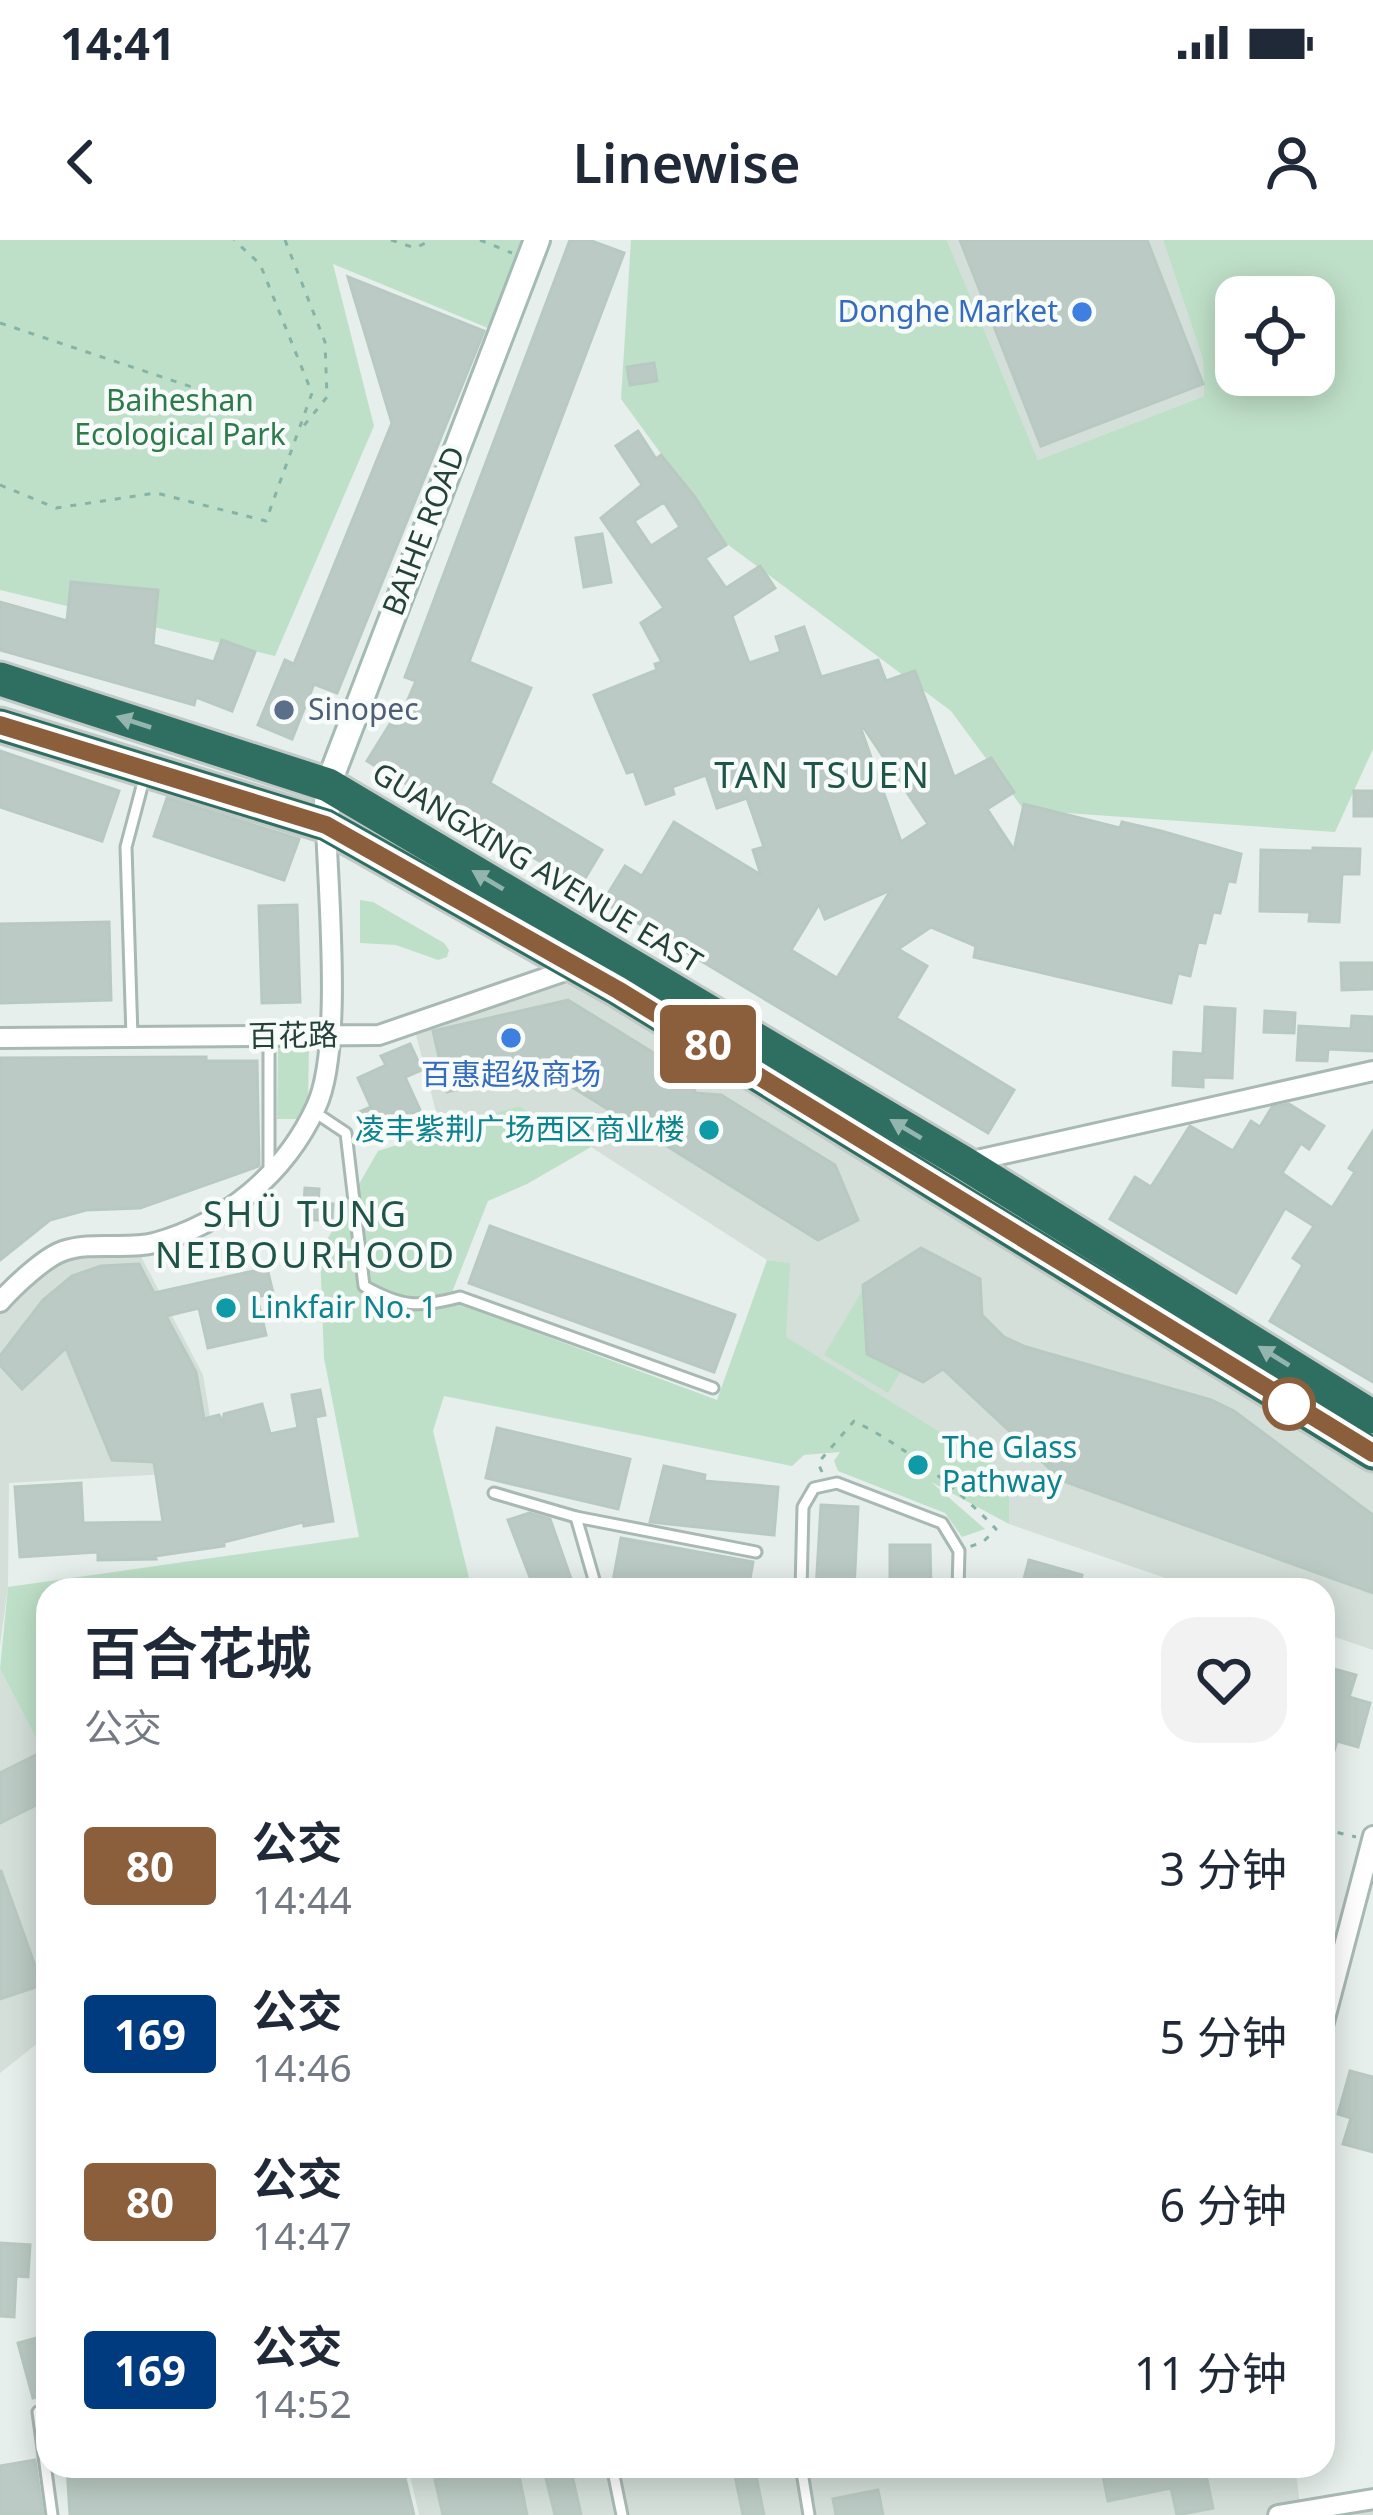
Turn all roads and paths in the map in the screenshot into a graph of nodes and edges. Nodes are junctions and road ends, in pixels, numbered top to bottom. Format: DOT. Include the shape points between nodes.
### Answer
graph roads {
  1 [pos="234,240"];
  2 [pos="285,240"];
  3 [pos="391,240"];
  4 [pos="432,240"];
  5 [pos="480,240"];
  6 [pos="533,250"];
  7 [pos="0,322"];
  8 [pos="240,403"];
  9 [pos="298,434"];
  10 [pos="0,485"];
  11 [pos="0,680"];
  12 [pos="0,725"];
  13 [pos="146,770"];
  14 [pos="328,785"];
  15 [pos="326,825"];
  16 [pos="574,968"];
  17 [pos="330,1035"];
  18 [pos="269,1036"];
  19 [pos="132,1037"];
  20 [pos="0,1038"];
  21 [pos="1373,1071"];
  22 [pos="314,1112"];
  23 [pos="964,1163"];
  24 [pos="269,1181"];
  25 [pos="0,1302"];
  26 [pos="713,1388"];
  27 [pos="1373,1418"];
  28 [pos="1373,1454"];
  29 [pos="827,1485"];
  30 [pos="494,1493"];
  31 [pos="576,1517"];
  32 [pos="958,1551"];
  33 [pos="756,1552"];
  34 [pos="594,1578"];
  35 [pos="801,1578"];
  36 [pos="958,1578"];
  37 [pos="1335,1831"];
  38 [pos="1372,1839"];
  39 [pos="1335,1980"];
  40 [pos="47,2478"];
  41 [pos="615,2478"];
  42 [pos="803,2478"];
  43 [pos="1373,2499"];
  44 [pos="52,2515"];
  45 [pos="622,2515"];
  46 [pos="809,2515"];
  47 [pos="1278,2515"];
  1 -- 9 [label="path" via="260,264 312,393"];
  2 -- 9 [label="path" via="326,342 328,397"];
  3 -- 4 [label="path" via="415,248"];
  5 -- 6 [label="path"];
  6 -- 14 [label="street, BAIHE ROAD"];
  7 -- 8 [label="path"];
  9 -- 10 [label="path" via="266,521 156,493 56,508"];
  14 -- 11 [label="highway, GUANGXING AVENUE EAST, one-way"];
  12 -- 13 [label="highway"];
  13 -- 15 [label="highway"];
  13 -- 19 [label="lane" via="126,847"];
  14 -- 15 [label="street, BAIHE ROAD"];
  23 -- 14 [label="highway, GUANGXING AVENUE EAST, one-way"];
  15 -- 16 [label="highway"];
  15 -- 17 [label="street"];
  16 -- 17 [label="street, 百花路" via="379,1035"];
  16 -- 28 [label="highway"];
  17 -- 18 [label="street, 百花路"];
  17 -- 22 [label="street"];
  18 -- 19 [label="street, 百花路"];
  18 -- 24 [label="lane"];
  19 -- 20 [label="street, 百花路"];
  21 -- 23 [label="street"];
  22 -- 24 [label="street"];
  22 -- 26 [label="lane" via="346,1133 364,1286 423,1307 460,1297"];
  27 -- 23 [label="highway, GUANGXING AVENUE EAST, one-way"];
  24 -- 25 [label="street" via="208,1223 152,1244 63,1251"];
  29 -- 32 [label="lane" via="942,1522"];
  29 -- 32 [label="path" via="818,1463 854,1420 996,1529"];
  29 -- 35 [label="lane" via="814,1488 803,1507"];
  30 -- 31 [label="lane"];
  31 -- 33 [label="lane"];
  31 -- 34 [label="lane"];
  32 -- 36 [label="lane"];
  37 -- 38 [label="path"];
  38 -- 39 [label="street"];
  40 -- 44 [label="lane"];
  41 -- 45 [label="lane"];
  42 -- 46 [label="lane"];
  43 -- 47 [label="street"];
}
